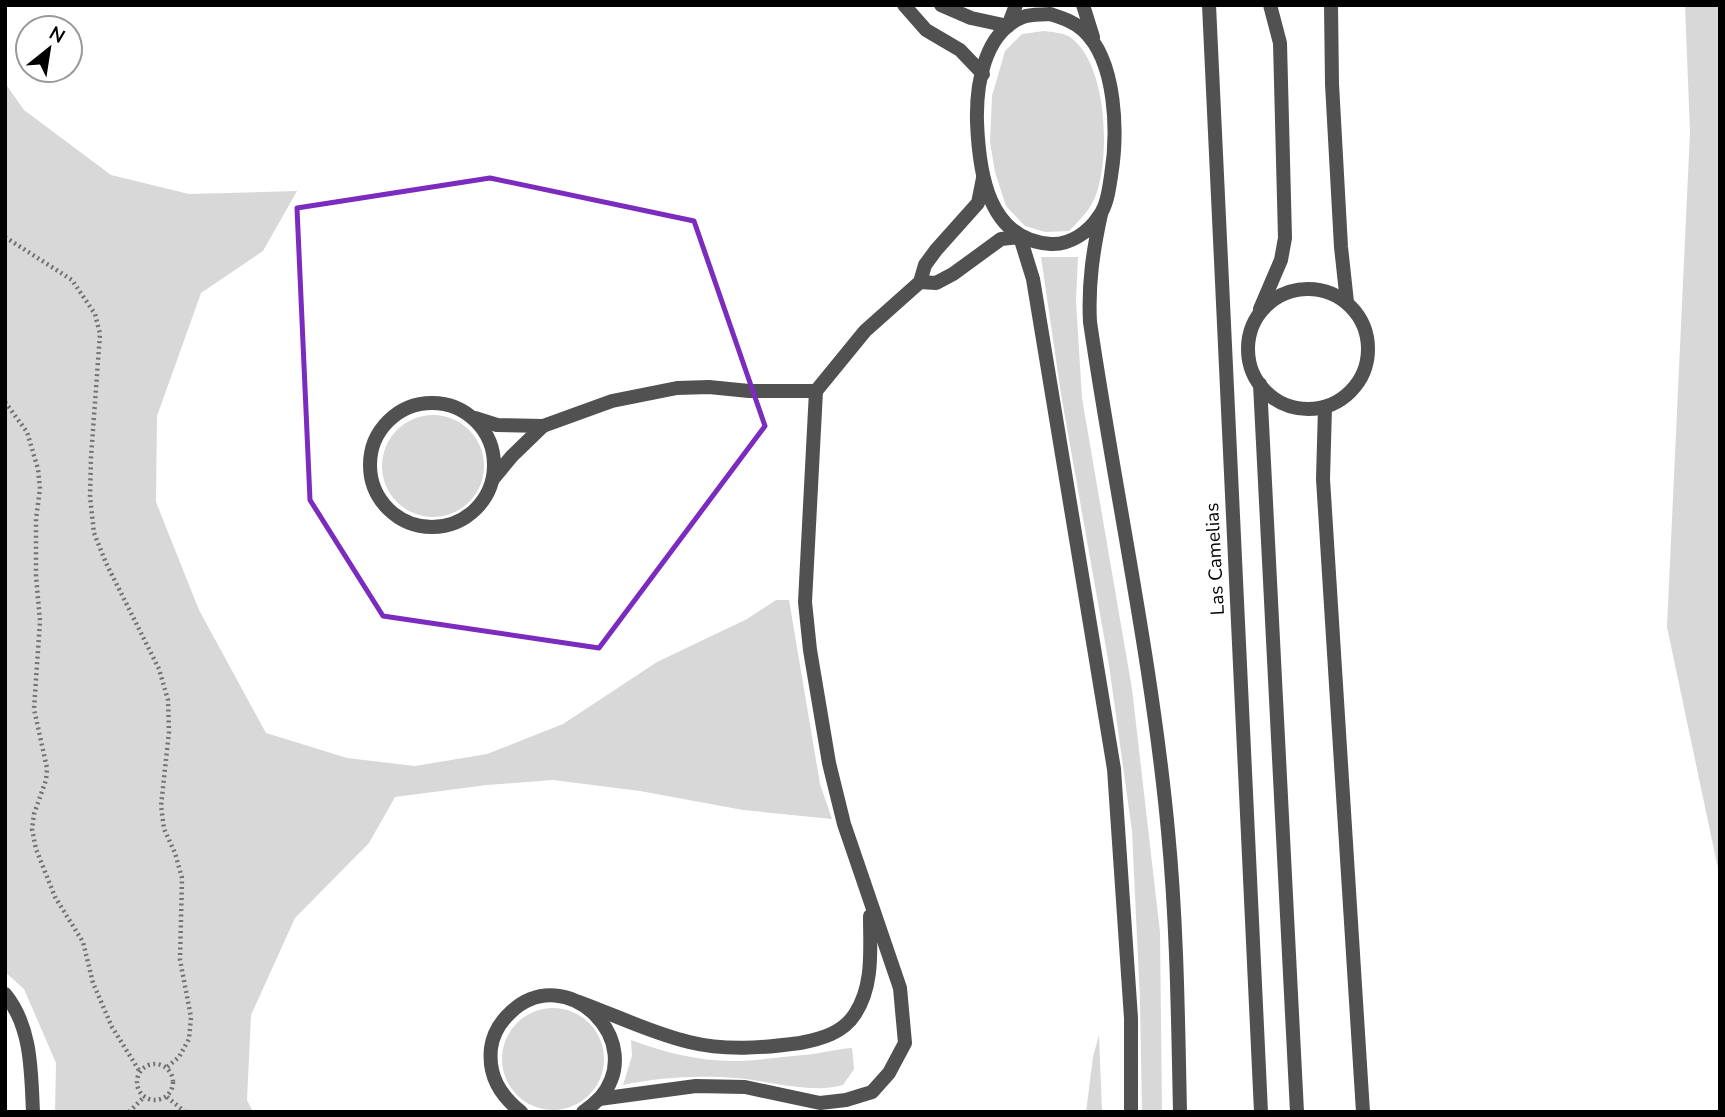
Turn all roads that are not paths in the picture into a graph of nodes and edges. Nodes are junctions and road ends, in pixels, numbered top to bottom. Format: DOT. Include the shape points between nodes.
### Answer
graph roads {
  1 [pos="904,5"];
  2 [pos="941,5"];
  3 [pos="1016,5"];
  4 [pos="1083,5"];
  5 [pos="1209,5"];
  6 [pos="1270,5"];
  7 [pos="1331,5"];
  8 [pos="1008,26"];
  9 [pos="1098,52"];
  10 [pos="983,75"];
  11 [pos="983,176"];
  12 [pos="1101,214"];
  13 [pos="1020,237"];
  14 [pos="920,282"];
  15 [pos="1347,302"];
  16 [pos="1256,319"];
  17 [pos="1259,384"];
  18 [pos="816,391"];
  19 [pos="1325,407"];
  20 [pos="471,416"];
  21 [pos="543,426"];
  22 [pos="493,479"];
  23 [pos="870,904"];
  24 [pos="5,994"];
  25 [pos="579,1002"];
  26 [pos="599,1099"];
  27 [pos="33,1112"];
  28 [pos="521,1112"];
  29 [pos="583,1112"];
  30 [pos="1131,1112"];
  31 [pos="1180,1112"];
  32 [pos="1261,1112"];
  33 [pos="1297,1112"];
  34 [pos="1363,1112"];
  1 -- 10 [label="street" via="926,30 960,50"];
  2 -- 8 [label="street"];
  3 -- 8 [label="street"];
  4 -- 9 [label="street"];
  5 -- 32 [label="street, Las Camelias"];
  6 -- 16 [label="street" via="1280,43 1285,238 1281,260"];
  7 -- 15 [label="street"];
  8 -- 9 [label="street" via="1025,16 1050,14 1070,20 1084,31"];
  8 -- 10 [label="street" via="996,37"];
  9 -- 12 [label="street" via="1114,111 1115,149"];
  10 -- 11 [label="street" via="977,112"];
  11 -- 13 [label="street" via="996,212"];
  11 -- 14 [label="street" via="978,203 936,250"];
  12 -- 13 [label="street" via="1073,239 1055,244"];
  12 -- 31 [label="street" via="1088,288 1090,322 1150,682 1169,832"];
  13 -- 14 [label="street" via="1001,239 936,283"];
  13 -- 30 [label="street" via="1040,318 1114,769 1130,1018"];
  14 -- 18 [label="street" via="865,331"];
  15 -- 16 [label="street" via="1323,291 1294,290 1278,297"];
  15 -- 19 [label="street" via="1366,331 1365,372 1355,389"];
  16 -- 17 [label="street" via="1247,351"];
  17 -- 19 [label="street" via="1284,405 1303,410"];
  17 -- 33 [label="street"];
  18 -- 21 [label="street" via="677,388 612,401"];
  18 -- 23 [label="street" via="805,602 810,650 829,762"];
  19 -- 34 [label="street" via="1323,479"];
  20 -- 21 [label="street" via="497,425"];
  20 -- 22 [label="street" via="491,444"];
  20 -- 22 [label="street" via="431,402 410,406 391,417 377,433 369,475 390,512 408,524 430,528 471,515 485,499"];
  21 -- 22 [label="street"];
  23 -- 25 [label="street" via="870,969 864,996 855,1014 834,1034 778,1046 727,1047 657,1032"];
  23 -- 26 [label="street" via="900,988 905,1043 872,1092 820,1103 745,1087 696,1086"];
  24 -- 27 [label="street" via="30,1052"];
  25 -- 26 [label="street" via="606,1027 613,1045 610,1083"];
  25 -- 28 [label="street" via="537,997 502,1020 492,1039 494,1081 505,1099"];
  26 -- 29 [label="street"];
}
